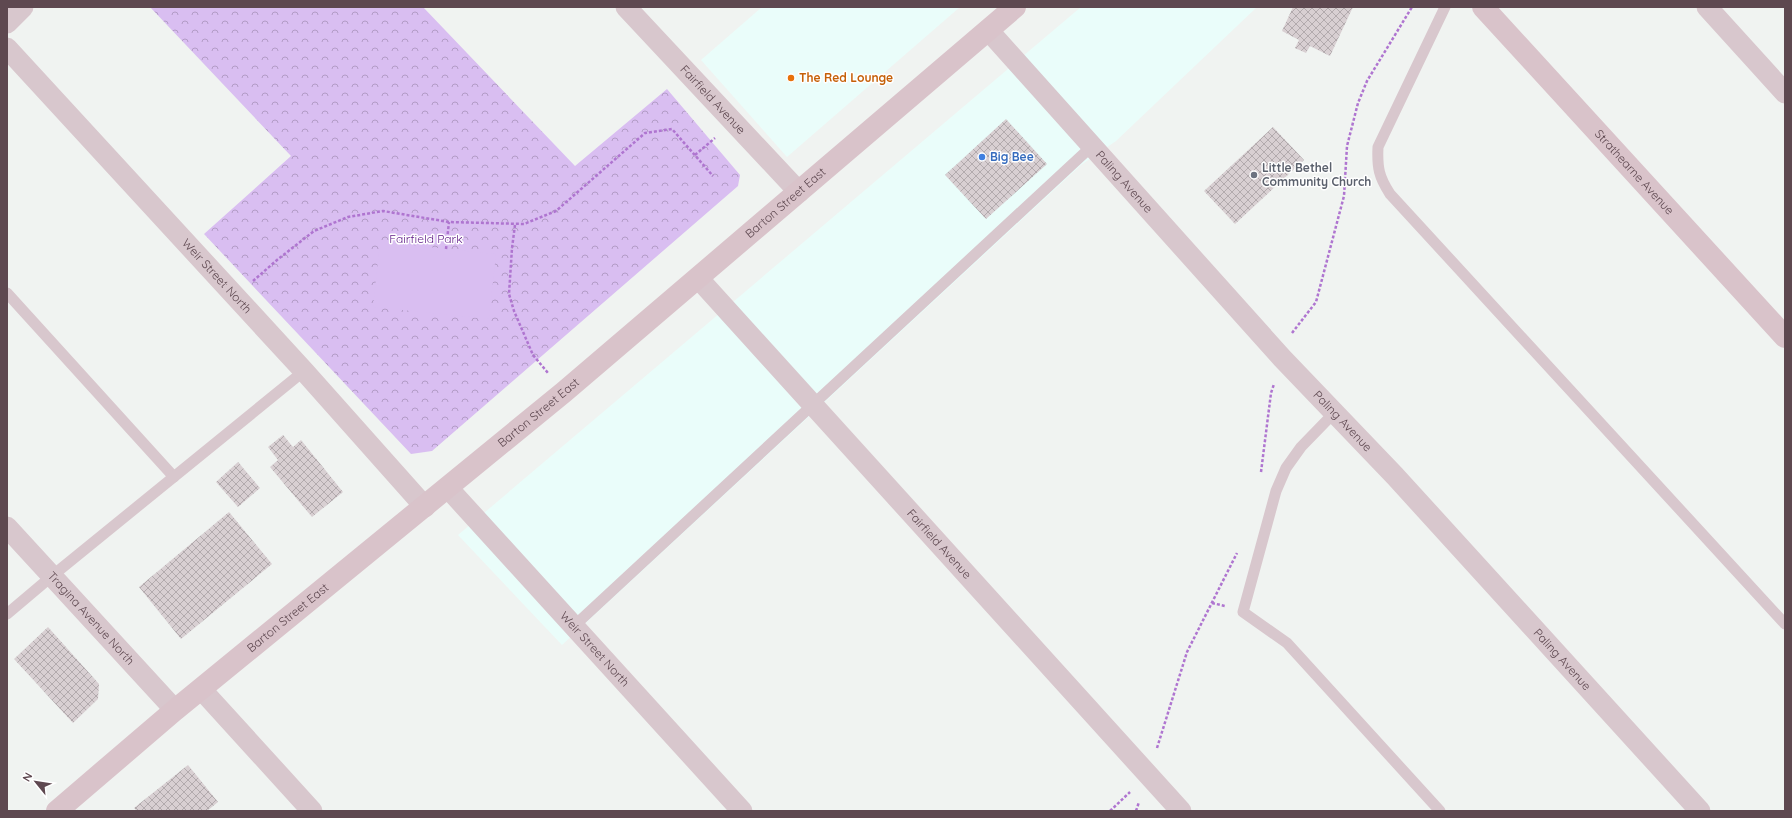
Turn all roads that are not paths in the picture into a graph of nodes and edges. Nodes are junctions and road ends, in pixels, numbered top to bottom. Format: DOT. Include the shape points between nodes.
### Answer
graph roads {
  1 [pos="23,7"];
  2 [pos="626,7"];
  3 [pos="1015,7"];
  4 [pos="1445,7"];
  5 [pos="1483,7"];
  6 [pos="1707,7"];
  7 [pos="7,22"];
  8 [pos="988,30"];
  9 [pos="7,48"];
  10 [pos="1785,93"];
  11 [pos="1092,146"];
  12 [pos="799,192"];
  13 [pos="698,278"];
  14 [pos="7,294"];
  15 [pos="1785,337"];
  16 [pos="304,371"];
  17 [pos="812,405"];
  18 [pos="1334,413"];
  19 [pos="174,477"];
  20 [pos="448,488"];
  21 [pos="425,506"];
  22 [pos="7,527"];
  23 [pos="52,576"];
  24 [pos="7,614"];
  25 [pos="1785,624"];
  26 [pos="573,627"];
  27 [pos="201,689"];
  28 [pos="175,710"];
  29 [pos="57,811"];
  30 [pos="312,811"];
  31 [pos="742,811"];
  32 [pos="1180,811"];
  33 [pos="1440,811"];
  34 [pos="1700,811"];
  1 -- 7 [label="street"];
  2 -- 12 [label="street, Fairfield Avenue"];
  3 -- 8 [label="main road, Barton Street East"];
  4 -- 25 [label="lane" via="1378,147 1377,164 1381,180 1390,194"];
  5 -- 15 [label="main road, Strathearne Avenue"];
  6 -- 10 [label="street"];
  8 -- 11 [label="street, Paling Avenue"];
  8 -- 12 [label="main road, Barton Street East"];
  9 -- 16 [label="street, Weir Street North"];
  11 -- 17 [label="lane"];
  11 -- 18 [label="street, Paling Avenue"];
  12 -- 13 [label="main road, Barton Street East"];
  13 -- 17 [label="street, Fairfield Avenue"];
  13 -- 20 [label="main road, Barton Street East"];
  14 -- 19 [label="lane"];
  16 -- 19 [label="lane"];
  16 -- 21 [label="street, Weir Street North"];
  17 -- 26 [label="lane"];
  17 -- 32 [label="street, Fairfield Avenue"];
  18 -- 33 [label="lane" via="1300,447 1286,468 1276,491 1243,612 1287,643"];
  18 -- 34 [label="street, Paling Avenue" via="1395,476"];
  19 -- 23 [label="lane"];
  20 -- 21 [label="main road, Barton Street East"];
  20 -- 26 [label="street, Weir Street North"];
  21 -- 27 [label="main road, Barton Street East"];
  22 -- 23 [label="street, Tragina Avenue North"];
  23 -- 24 [label="lane"];
  23 -- 28 [label="street, Tragina Avenue North"];
  26 -- 31 [label="street, Weir Street North"];
  27 -- 28 [label="main road, Barton Street East"];
  27 -- 30 [label="street"];
  28 -- 29 [label="main road, Barton Street East"];
}
